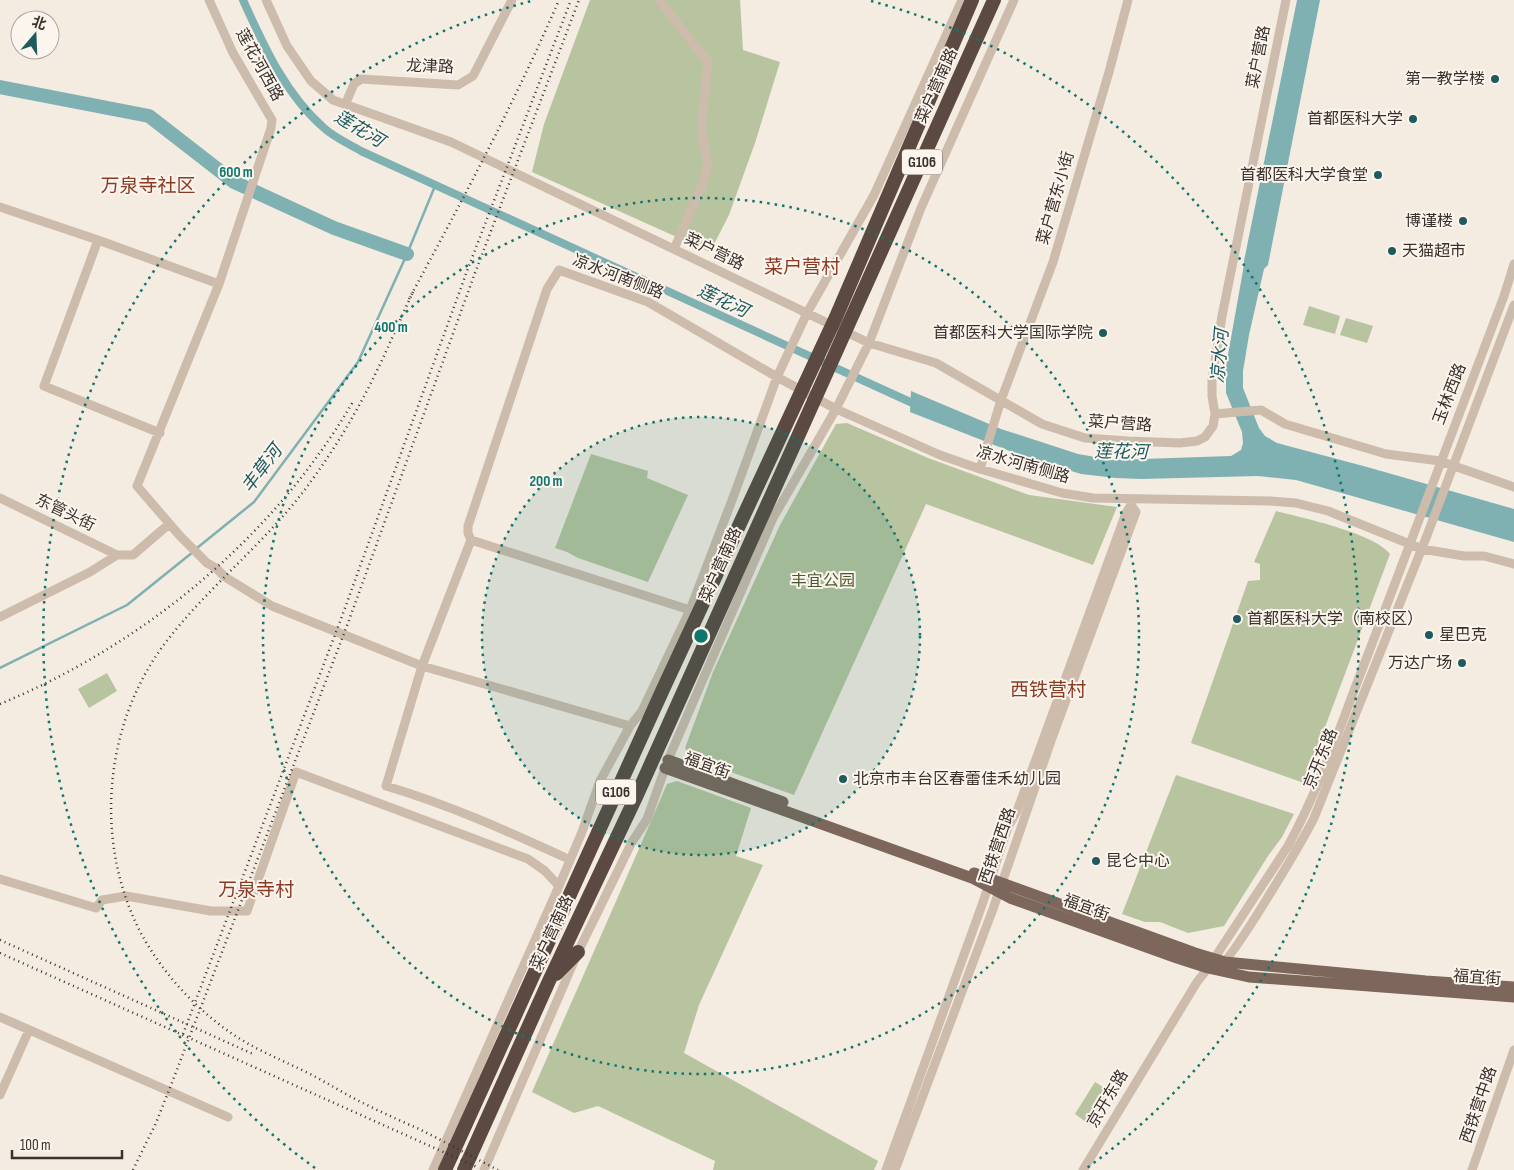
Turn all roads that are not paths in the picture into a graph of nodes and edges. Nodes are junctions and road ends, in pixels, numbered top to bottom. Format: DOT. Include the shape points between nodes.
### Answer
graph roads {
  1 [pos="209,0"];
  2 [pos="266,0"];
  3 [pos="512,0"];
  4 [pos="659,0"];
  5 [pos="994,0"];
  6 [pos="1014,0"];
  7 [pos="1128,0"];
  8 [pos="1286,0"];
  9 [pos="969,1"];
  10 [pos="345,105"];
  11 [pos="0,208"];
  12 [pos="98,240"];
  13 [pos="674,249"];
  14 [pos="1514,264"];
  15 [pos="219,284"];
  16 [pos="1514,305"];
  17 [pos="807,313"];
  18 [pos="870,342"];
  19 [pos="777,377"];
  20 [pos="1001,400"];
  21 [pos="836,409"];
  22 [pos="1218,414"];
  23 [pos="160,433"];
  24 [pos="1440,461"];
  25 [pos="1454,465"];
  26 [pos="980,469"];
  27 [pos="1514,487"];
  28 [pos="0,498"];
  29 [pos="1131,501"];
  30 [pos="169,524"];
  31 [pos="1426,538"];
  32 [pos="1411,539"];
  33 [pos="471,540"];
  34 [pos="1422,549"];
  35 [pos="117,555"];
  36 [pos="1514,564"];
  37 [pos="690,610"];
  38 [pos="0,618"];
  39 [pos="422,666"];
  40 [pos="664,687"];
  41 [pos="642,710"];
  42 [pos="630,726"];
  43 [pos="666,764"];
  44 [pos="386,786"];
  45 [pos="380,803"];
  46 [pos="564,857"];
  47 [pos="0,879"];
  48 [pos="995,884"];
  49 [pos="559,886"];
  50 [pos="578,952"];
  51 [pos="1225,962"];
  52 [pos="1211,963"];
  53 [pos="549,982"];
  54 [pos="1514,987"];
  55 [pos="1514,997"];
  56 [pos="0,1017"];
  57 [pos="29,1030"];
  58 [pos="1514,1050"];
  59 [pos="0,1095"];
  60 [pos="228,1117"];
  61 [pos="432,1170"];
  62 [pos="445,1170"];
  63 [pos="464,1170"];
  64 [pos="484,1170"];
  65 [pos="886,1170"];
  66 [pos="895,1170"];
  67 [pos="1083,1170"];
  68 [pos="1472,1170"];
  1 -- 15 [label="street, 莲花河西路" via="233,54 272,120"];
  2 -- 10 [label="street, 菜户营路" via="287,46 306,73 325,95"];
  3 -- 10 [label="street, 龙津路" via="473,76 458,85 361,79 354,84"];
  4 -- 13 [label="street" via="708,62 701,130 708,163 703,183"];
  5 -- 53 [label="highway, 菜户营南路 / G106" via="630,810"];
  6 -- 18 [label="street" via="921,208"];
  7 -- 20 [label="street, 菜户营东小街" via="1052,262"];
  8 -- 22 [label="street, 菜户营路" via="1222,316 1212,380 1212,396"];
  9 -- 17 [label="street, 菜户营南路" via="874,195"];
  9 -- 40 [label="highway, 菜户营南路 / G106" via="836,317"];
  10 -- 13 [label="street, 菜户营路" via="451,142"];
  11 -- 12 [label="street"];
  12 -- 15 [label="street"];
  12 -- 23 [label="street" via="44,386"];
  13 -- 17 [label="street, 菜户营路"];
  14 -- 24 [label="street, 玉林西路"];
  15 -- 23 [label="street, 莲花河西路"];
  16 -- 25 [label="street, 玉林西路"];
  17 -- 18 [label="street, 菜户营路"];
  17 -- 19 [label="street, 菜户营南路"];
  18 -- 20 [label="street, 菜户营路" via="936,363"];
  18 -- 21 [label="street, 菜户营南路"];
  19 -- 21 [label="street, 凉水河南侧路"];
  19 -- 33 [label="street, 凉水河南侧路" via="648,302 559,270 547,289 468,526"];
  19 -- 37 [label="street, 菜户营南路"];
  20 -- 22 [label="street, 菜户营路" via="1042,424 1085,438 1128,442 1196,441 1205,437"];
  20 -- 26 [label="street, 菜户营东小街"];
  21 -- 26 [label="street, 凉水河南侧路"];
  21 -- 43 [label="street, 菜户营南路" via="773,518"];
  22 -- 24 [label="street" via="1260,410 1285,424 1377,451"];
  23 -- 30 [label="street, 莲花河西路" via="137,486"];
  24 -- 25 [label="street"];
  24 -- 32 [label="street, 玉林西路"];
  25 -- 27 [label="street"];
  25 -- 31 [label="street, 玉林西路"];
  26 -- 29 [label="street, 凉水河南侧路" via="1062,493"];
  28 -- 35 [label="street, 东管头街"];
  29 -- 32 [label="street, 凉水河南侧路" via="1270,500 1296,503"];
  29 -- 48 [label="street, 西铁营西路" via="1136,512"];
  30 -- 35 [label="street" via="133,556"];
  30 -- 39 [label="street" via="206,563 272,606"];
  31 -- 34 [label="street, 京开东路"];
  32 -- 34 [label="street, 凉水河南侧路"];
  32 -- 52 [label="street, 京开东路" via="1298,829"];
  33 -- 37 [label="street"];
  33 -- 39 [label="street"];
  34 -- 36 [label="street, 凉水河南侧路" via="1484,556"];
  34 -- 51 [label="street, 京开东路" via="1314,818 1291,860"];
  35 -- 38 [label="street"];
  37 -- 41 [label="street, 菜户营南路"];
  39 -- 42 [label="street"];
  39 -- 44 [label="street"];
  40 -- 41 [label="highway"];
  40 -- 62 [label="highway, 菜户营南路 / G106"];
  41 -- 42 [label="street, 菜户营南路"];
  42 -- 49 [label="street, 菜户营南路" via="600,781"];
  43 -- 48 [label="main road, 福宜街"];
  43 -- 50 [label="street, 菜户营南路" via="647,819 631,844"];
  44 -- 45 [label="street"];
  44 -- 46 [label="street" via="482,820"];
  45 -- 47 [label="street" via="296,772 247,911 211,911 126,896 102,900 96,908"];
  45 -- 49 [label="street" via="528,859"];
  48 -- 52 [label="main road, 福宜街" via="1010,898"];
  48 -- 65 [label="street, 西铁营西路"];
  48 -- 66 [label="street, 西铁营西路"];
  49 -- 61 [label="street, 菜户营南路"];
  50 -- 53 [label="highway"];
  50 -- 64 [label="street, 菜户营南路"];
  51 -- 52 [label="main road, 福宜街"];
  51 -- 54 [label="main road, 福宜街"];
  52 -- 55 [label="main road, 福宜街" via="1249,977"];
  52 -- 67 [label="street, 京开东路"];
  53 -- 63 [label="highway, 菜户营南路 / G106"];
  56 -- 57 [label="street"];
  57 -- 59 [label="street"];
  57 -- 60 [label="street"];
  58 -- 68 [label="street, 西铁营中路"];
}
